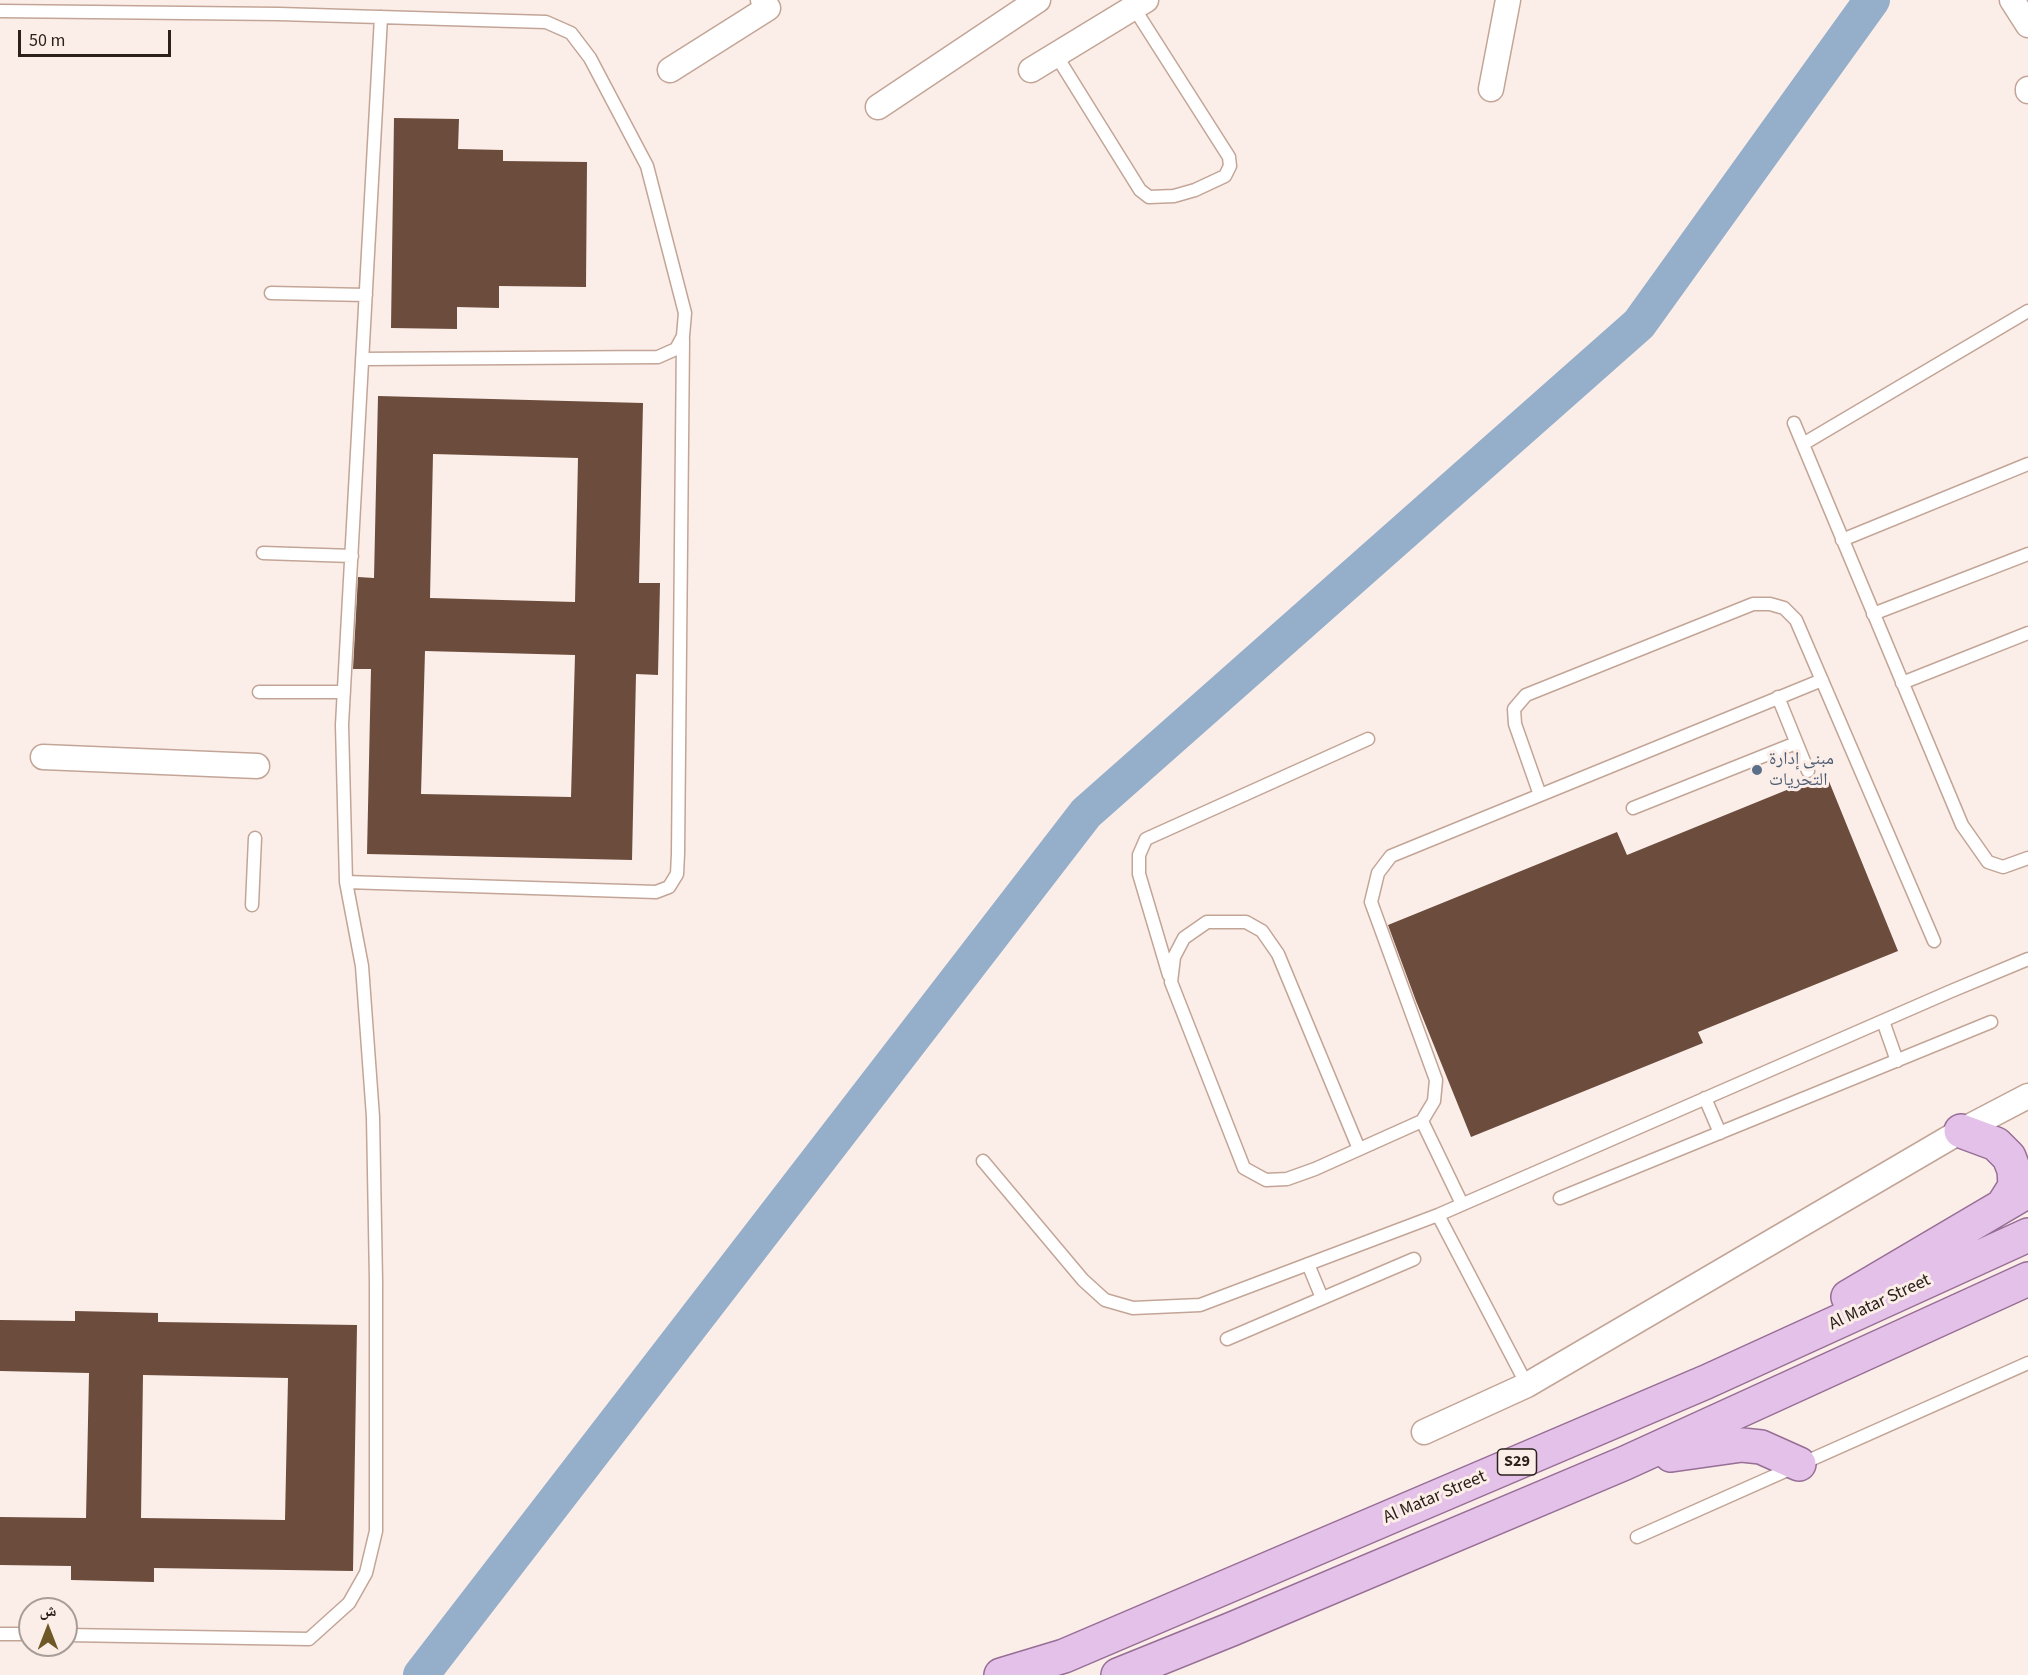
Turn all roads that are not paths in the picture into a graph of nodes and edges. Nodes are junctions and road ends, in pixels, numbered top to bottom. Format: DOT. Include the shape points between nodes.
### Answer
graph roads {
  1 [pos="763,0"];
  2 [pos="1038,0"];
  3 [pos="1508,0"];
  4 [pos="2012,0"];
  5 [pos="1140,4"];
  6 [pos="0,11"];
  7 [pos="381,17"];
  8 [pos="2028,25"];
  9 [pos="1056,55"];
  10 [pos="670,70"];
  11 [pos="1031,70"];
  12 [pos="1491,89"];
  13 [pos="878,107"];
  14 [pos="271,293"];
  15 [pos="366,295"];
  16 [pos="2028,311"];
  17 [pos="683,336"];
  18 [pos="362,359"];
  19 [pos="1794,423"];
  20 [pos="1803,444"];
  21 [pos="2028,464"];
  22 [pos="1842,540"];
  23 [pos="263,553"];
  24 [pos="2028,554"];
  25 [pos="352,556"];
  26 [pos="1873,614"];
  27 [pos="2028,633"];
  28 [pos="1822,681"];
  29 [pos="1902,683"];
  30 [pos="259,692"];
  31 [pos="344,692"];
  32 [pos="1778,697"];
  33 [pos="1368,739"];
  34 [pos="1796,743"];
  35 [pos="43,757"];
  36 [pos="257,766"];
  37 [pos="1808,771"];
  38 [pos="1540,795"];
  39 [pos="1633,808"];
  40 [pos="255,837"];
  41 [pos="2028,858"];
  42 [pos="346,882"];
  43 [pos="252,905"];
  44 [pos="1934,941"];
  45 [pos="2028,959"];
  46 [pos="1171,982"];
  47 [pos="1883,1021"];
  48 [pos="1991,1022"];
  49 [pos="1897,1060"];
  50 [pos="2028,1096"];
  51 [pos="1705,1098"];
  52 [pos="1422,1121"];
  53 [pos="1961,1131"];
  54 [pos="1720,1133"];
  55 [pos="1359,1149"];
  56 [pos="983,1161"];
  57 [pos="2015,1196"];
  58 [pos="1560,1198"];
  59 [pos="1462,1204"];
  60 [pos="1438,1215"];
  61 [pos="2028,1235"];
  62 [pos="1414,1259"];
  63 [pos="1308,1264"];
  64 [pos="2028,1279"];
  65 [pos="1322,1298"];
  66 [pos="1227,1339"];
  67 [pos="2028,1363"];
  68 [pos="1706,1382"];
  69 [pos="1527,1385"];
  70 [pos="1424,1432"];
  71 [pos="1625,1463"];
  72 [pos="1799,1464"];
  73 [pos="1637,1537"];
  74 [pos="0,1634"];
  75 [pos="18,1634"];
  76 [pos="78,1635"];
  77 [pos="1001,1675"];
  78 [pos="1118,1675"];
  1 -- 10 [label="street" via="768,8"];
  2 -- 13 [label="street"];
  3 -- 12 [label="street"];
  4 -- 8 [label="street"];
  5 -- 9 [label="street"];
  5 -- 9 [label="lane" via="1229,157 1225,176 1185,193 1149,197 1140,190"];
  6 -- 7 [label="lane"];
  7 -- 15 [label="lane"];
  7 -- 17 [label="lane" via="546,22 572,33 587,53 647,166 685,313"];
  9 -- 11 [label="street"];
  14 -- 15 [label="lane"];
  15 -- 18 [label="lane"];
  16 -- 20 [label="lane"];
  17 -- 18 [label="lane" via="676,348 658,357"];
  17 -- 42 [label="lane" via="678,854 677,874 669,887 656,892"];
  18 -- 25 [label="lane"];
  19 -- 20 [label="lane"];
  20 -- 22 [label="lane"];
  21 -- 22 [label="lane"];
  22 -- 26 [label="lane"];
  23 -- 25 [label="lane"];
  24 -- 26 [label="lane"];
  25 -- 31 [label="lane"];
  26 -- 29 [label="lane"];
  27 -- 29 [label="lane"];
  28 -- 32 [label="lane"];
  28 -- 38 [label="lane" via="1796,620 1785,608 1753,604 1526,695 1514,709 1515,724"];
  28 -- 44 [label="lane"];
  29 -- 41 [label="lane" via="1962,825 1977,849 1988,862 2003,867"];
  30 -- 31 [label="lane"];
  31 -- 42 [label="lane"];
  32 -- 34 [label="lane"];
  32 -- 38 [label="lane"];
  33 -- 46 [label="lane" via="1146,839 1139,855 1139,874"];
  34 -- 37 [label="lane"];
  34 -- 39 [label="lane"];
  35 -- 36 [label="street"];
  38 -- 52 [label="lane" via="1391,856 1378,873 1371,902 1436,1080 1434,1101"];
  40 -- 43 [label="lane"];
  42 -- 76 [label="lane" via="362,966 373,1117 376,1531 366,1573 349,1603 309,1639"];
  45 -- 47 [label="lane"];
  46 -- 55 [label="lane" via="1244,1168 1266,1180 1287,1179"];
  46 -- 55 [label="lane" via="1174,957 1184,938 1208,922 1246,922 1262,931 1278,954"];
  47 -- 49 [label="lane"];
  47 -- 51 [label="lane"];
  48 -- 49 [label="lane"];
  49 -- 54 [label="lane"];
  50 -- 53 [label="street"];
  51 -- 54 [label="lane"];
  51 -- 59 [label="lane"];
  52 -- 55 [label="lane"];
  52 -- 59 [label="lane"];
  53 -- 57 [label="main road" via="1996,1144 2009,1157"];
  53 -- 69 [label="street"];
  54 -- 58 [label="lane"];
  56 -- 63 [label="lane" via="1083,1281 1105,1300 1133,1308 1200,1305"];
  57 -- 68 [label="main road"];
  59 -- 60 [label="lane"];
  60 -- 63 [label="lane"];
  60 -- 69 [label="lane"];
  61 -- 68 [label="main road, Al Matar Street / S29"];
  62 -- 65 [label="lane"];
  63 -- 65 [label="lane"];
  64 -- 71 [label="main road, S29"];
  65 -- 66 [label="lane"];
  67 -- 72 [label="lane"];
  68 -- 77 [label="main road, Al Matar Street / S29" via="1064,1656"];
  69 -- 70 [label="street"];
  71 -- 72 [label="main road" via="1742,1445 1761,1447"];
  71 -- 78 [label="main road, S29"];
  72 -- 73 [label="lane"];
  74 -- 75 [label="lane"];
}
